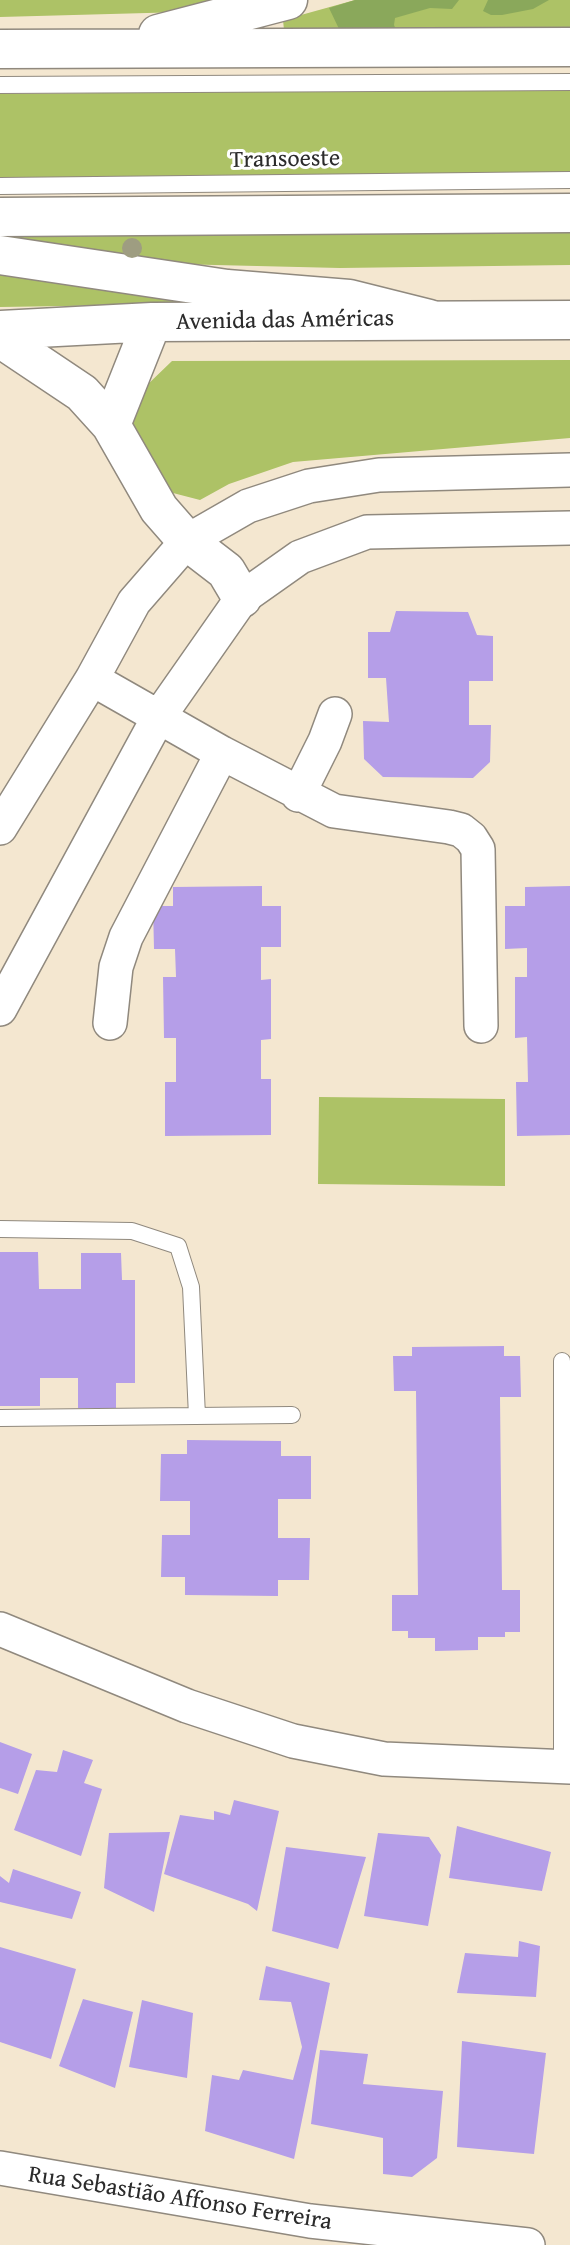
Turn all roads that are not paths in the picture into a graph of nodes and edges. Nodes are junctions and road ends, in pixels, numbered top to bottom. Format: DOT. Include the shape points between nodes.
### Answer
graph roads {
  1 [pos="288,0"];
  2 [pos="570,47"];
  3 [pos="105,48"];
  4 [pos="0,49"];
  5 [pos="570,82"];
  6 [pos="0,85"];
  7 [pos="570,180"];
  8 [pos="0,186"];
  9 [pos="570,213"];
  10 [pos="0,217"];
  11 [pos="0,255"];
  12 [pos="429,319"];
  13 [pos="570,320"];
  14 [pos="152,323"];
  15 [pos="0,330"];
  16 [pos="0,338"];
  17 [pos="111,425"];
  18 [pos="570,470"];
  19 [pos="570,528"];
  20 [pos="187,541"];
  21 [pos="242,598"];
  22 [pos="92,679"];
  23 [pos="335,714"];
  24 [pos="158,718"];
  25 [pos="222,753"];
  26 [pos="298,795"];
  27 [pos="0,828"];
  28 [pos="0,1009"];
  29 [pos="110,1023"];
  30 [pos="481,1026"];
  31 [pos="0,1229"];
  32 [pos="562,1361"];
  33 [pos="292,1415"];
  34 [pos="197,1416"];
  35 [pos="0,1418"];
  36 [pos="0,1629"];
  37 [pos="566,1767"];
  38 [pos="0,2168"];
  39 [pos="528,2245"];
  1 -- 3 [label="main road"];
  2 -- 3 [label="main road"];
  3 -- 4 [label="main road"];
  5 -- 6 [label="lane"];
  7 -- 8 [label="lane, Transoeste"];
  9 -- 10 [label="main road"];
  11 -- 12 [label="main road" via="227,289 349,299"];
  12 -- 13 [label="main road, Avenida das Américas"];
  12 -- 14 [label="main road, Avenida das Américas"];
  14 -- 15 [label="main road, Avenida das Américas"];
  14 -- 17 [label="main road"];
  16 -- 17 [label="main road" via="82,393"];
  17 -- 20 [label="main road" via="159,509"];
  18 -- 20 [label="street" via="379,475 309,485 247,506"];
  19 -- 21 [label="street" via="367,532 300,557"];
  20 -- 21 [label="main road" via="226,571"];
  20 -- 22 [label="street" via="134,602"];
  21 -- 24 [label="street"];
  22 -- 24 [label="street"];
  22 -- 27 [label="street"];
  23 -- 26 [label="street"];
  24 -- 25 [label="street"];
  24 -- 28 [label="street"];
  25 -- 26 [label="street"];
  25 -- 29 [label="street" via="126,937 116,967"];
  26 -- 30 [label="street" via="334,811 449,827 471,838 478,849"];
  31 -- 34 [label="lane" via="132,1231 178,1246 191,1287"];
  32 -- 37 [label="lane"];
  33 -- 34 [label="lane"];
  34 -- 35 [label="lane"];
  36 -- 37 [label="street" via="187,1706 293,1741 384,1759"];
  38 -- 39 [label="street, Rua Sebastião Affonso Ferreira" via="310,2221"];
}
